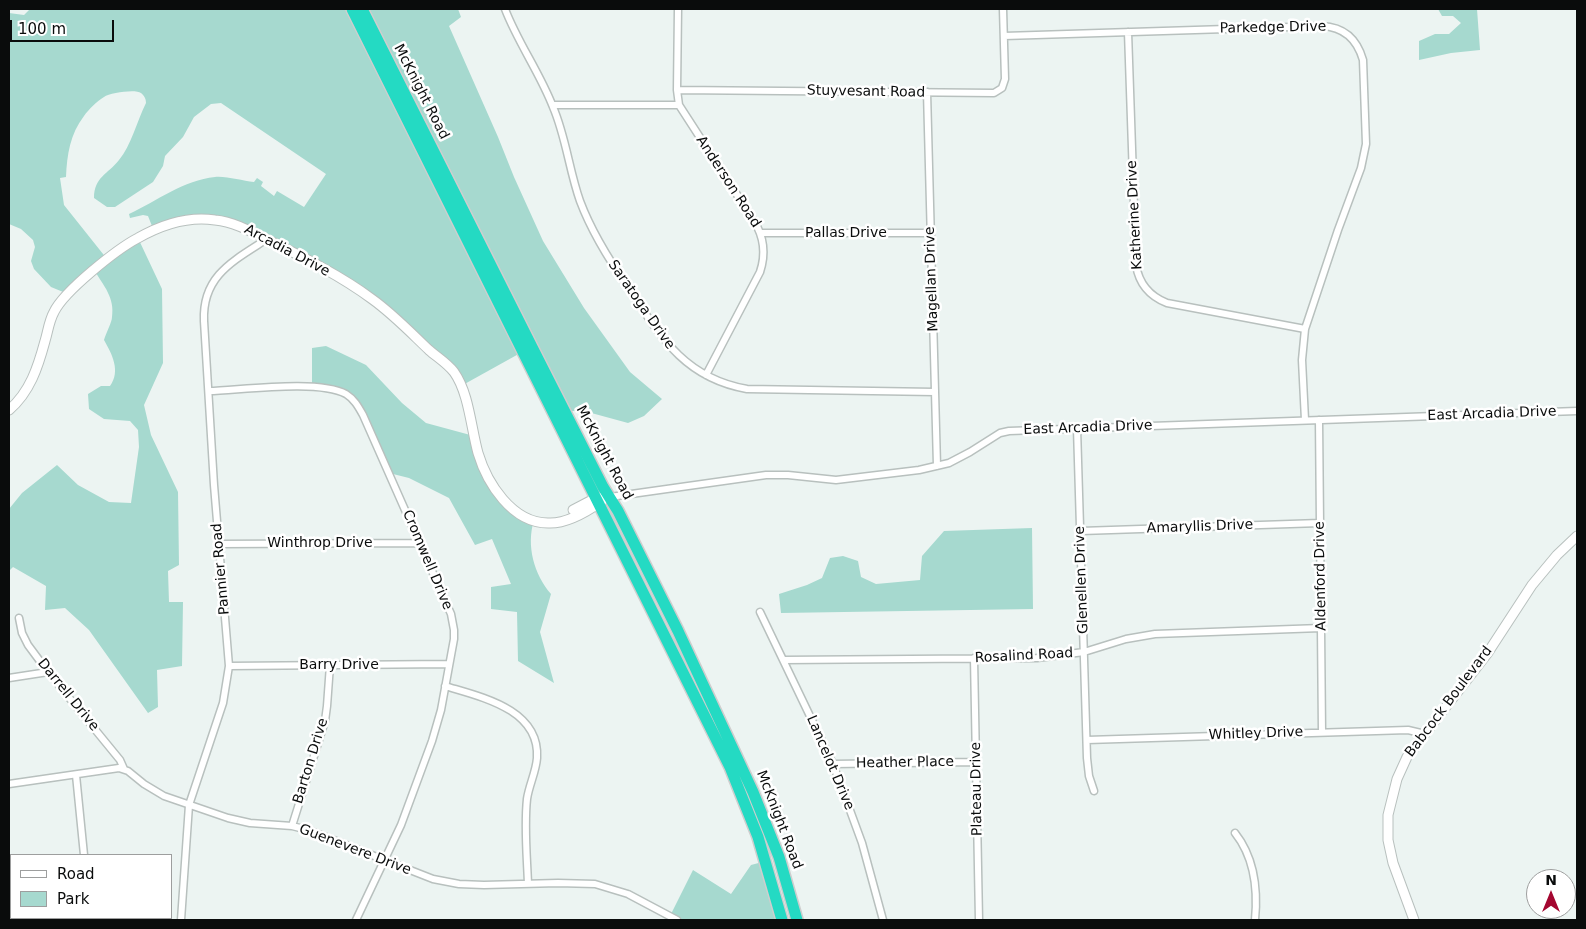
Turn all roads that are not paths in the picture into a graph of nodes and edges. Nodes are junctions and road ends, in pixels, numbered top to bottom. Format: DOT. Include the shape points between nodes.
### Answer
graph roads {
  1 [pos="352,9"];
  2 [pos="362,9"];
  3 [pos="504,9"];
  4 [pos="678,9"];
  5 [pos="1003,9"];
  6 [pos="1128,32"];
  7 [pos="1004,36"];
  8 [pos="677,90"];
  9 [pos="926,92"];
  10 [pos="553,105"];
  11 [pos="679,105"];
  12 [pos="760,233"];
  13 [pos="931,233"];
  14 [pos="267,239"];
  15 [pos="1305,329"];
  16 [pos="706,375"];
  17 [pos="209,391"];
  18 [pos="935,392"];
  19 [pos="9,410"];
  20 [pos="1577,411"];
  21 [pos="1305,420"];
  22 [pos="1319,420"];
  23 [pos="1078,428"];
  24 [pos="938,466"];
  25 [pos="610,497"];
  26 [pos="597,501"];
  27 [pos="1320,523"];
  28 [pos="1080,532"];
  29 [pos="1577,536"];
  30 [pos="420,543"];
  31 [pos="219,544"];
  32 [pos="760,612"];
  33 [pos="19,618"];
  34 [pos="1321,628"];
  35 [pos="1084,652"];
  36 [pos="974,658"];
  37 [pos="784,660"];
  38 [pos="449,664"];
  39 [pos="330,665"];
  40 [pos="229,666"];
  41 [pos="48,672"];
  42 [pos="9,678"];
  43 [pos="445,686"];
  44 [pos="1322,732"];
  45 [pos="1424,734"];
  46 [pos="1087,740"];
  47 [pos="976,762"];
  48 [pos="833,764"];
  49 [pos="124,769"];
  50 [pos="76,775"];
  51 [pos="9,784"];
  52 [pos="1094,791"];
  53 [pos="189,805"];
  54 [pos="292,826"];
  55 [pos="1235,833"];
  56 [pos="84,854"];
  57 [pos="385,860"];
  58 [pos="528,884"];
  59 [pos="181,920"];
  60 [pos="356,920"];
  61 [pos="676,920"];
  62 [pos="782,920"];
  63 [pos="797,920"];
  64 [pos="883,920"];
  65 [pos="979,920"];
  66 [pos="1255,920"];
  67 [pos="1414,920"];
  1 -- 26 [label="highway, McKnight Road"];
  2 -- 25 [label="highway, McKnight Road"];
  3 -- 10 [label="street, Saratoga Drive"];
  4 -- 8 [label="street, Anderson Road"];
  5 -- 7 [label="street"];
  6 -- 7 [label="street, Parkedge Drive"];
  6 -- 15 [label="street, Katherine Drive" via="1136,265 1143,286 1167,303"];
  6 -- 15 [label="street, Parkedge Drive" via="1328,26 1347,33 1360,50 1364,67 1364,157"];
  7 -- 9 [label="street, Stuyvesant Road" via="1005,79 998,91"];
  8 -- 9 [label="street, Stuyvesant Road"];
  8 -- 11 [label="street, Anderson Road"];
  9 -- 13 [label="street, Magellan Drive"];
  10 -- 11 [label="street"];
  10 -- 16 [label="street, Saratoga Drive" via="576,188 607,256 662,338 685,361"];
  11 -- 12 [label="street, Anderson Road"];
  12 -- 13 [label="street, Pallas Drive"];
  12 -- 16 [label="street, Anderson Road" via="764,251 760,272"];
  13 -- 18 [label="street, Magellan Drive"];
  14 -- 17 [label="street, Pannier Road" via="220,272 207,294 203,312"];
  14 -- 19 [label="street, Arcadia Drive" via="233,223 192,219 164,226 119,249 60,303 50,320 34,375 25,392"];
  14 -- 26 [label="street, Arcadia Drive" via="371,298 452,370 461,386 479,454 492,484 512,509 534,520 563,514"];
  15 -- 21 [label="street, Parkedge Drive" via="1302,360"];
  16 -- 18 [label="street, Saratoga Drive" via="731,386 752,390"];
  17 -- 30 [label="street, Cromwell Drive" via="319,387 338,391 353,399 363,414"];
  17 -- 31 [label="street, Pannier Road"];
  18 -- 24 [label="street, Magellan Drive"];
  20 -- 22 [label="street, East Arcadia Drive"];
  21 -- 22 [label="street, East Arcadia Drive"];
  21 -- 23 [label="street, East Arcadia Drive"];
  22 -- 27 [label="street, Aldenford Drive"];
  23 -- 24 [label="street, East Arcadia Drive" via="1000,433"];
  23 -- 28 [label="street, Glenellen Drive"];
  24 -- 25 [label="street, East Arcadia Drive" via="836,480 756,476"];
  25 -- 26 [label="street, Arcadia Drive"];
  25 -- 63 [label="highway, McKnight Road" via="743,768 779,857"];
  26 -- 62 [label="highway, McKnight Road" via="740,790 766,861"];
  27 -- 28 [label="street, Amaryllis Drive"];
  27 -- 34 [label="street, Aldenford Drive"];
  28 -- 35 [label="street, Glenellen Drive"];
  29 -- 45 [label="street, Babcock Boulevard" via="1540,575 1487,654"];
  30 -- 31 [label="street, Winthrop Drive"];
  30 -- 38 [label="street, Cromwell Drive" via="453,622 454,639"];
  31 -- 40 [label="street, Pannier Road"];
  32 -- 37 [label="street, Lancelot Drive"];
  33 -- 41 [label="street, Darrell Drive" via="28,645"];
  34 -- 35 [label="street, Rosalind Road" via="1155,634"];
  34 -- 44 [label="street, Aldenford Drive"];
  35 -- 36 [label="street, Rosalind Road" via="1037,658"];
  35 -- 46 [label="street, Glenellen Drive"];
  36 -- 37 [label="street, Rosalind Road"];
  36 -- 47 [label="street, Plateau Drive"];
  37 -- 48 [label="street, Lancelot Drive"];
  38 -- 39 [label="street, Barry Drive"];
  38 -- 43 [label="street, Cromwell Drive"];
  39 -- 40 [label="street, Barry Drive"];
  39 -- 54 [label="street, Barton Drive" via="325,721"];
  40 -- 53 [label="street, Pannier Road" via="223,703"];
  41 -- 42 [label="street"];
  41 -- 49 [label="street, Darrell Drive"];
  43 -- 57 [label="street, Cromwell Drive" via="432,741"];
  43 -- 58 [label="street" via="508,708 519,716 532,734 537,760 527,805"];
  44 -- 45 [label="street, Whitley Drive" via="1408,730"];
  44 -- 46 [label="street, Whitley Drive"];
  45 -- 67 [label="street, Babcock Boulevard" via="1396,779 1388,815 1390,850"];
  46 -- 52 [label="street, Glenellen Drive" via="1089,776"];
  47 -- 48 [label="street, Heather Place"];
  47 -- 65 [label="street, Plateau Drive"];
  48 -- 64 [label="street, Lancelot Drive" via="862,844"];
  49 -- 50 [label="street"];
  49 -- 53 [label="street, Guenevere Drive" via="152,790"];
  50 -- 51 [label="street"];
  50 -- 56 [label="street"];
  53 -- 54 [label="street, Guenevere Drive" via="238,821"];
  53 -- 59 [label="street, Pannier Road"];
  54 -- 57 [label="street, Guenevere Drive"];
  55 -- 66 [label="street" via="1248,852 1253,868"];
  57 -- 58 [label="street, Guenevere Drive" via="446,882"];
  57 -- 60 [label="street, Cromwell Drive"];
  58 -- 61 [label="street, Guenevere Drive" via="606,886"];
}
